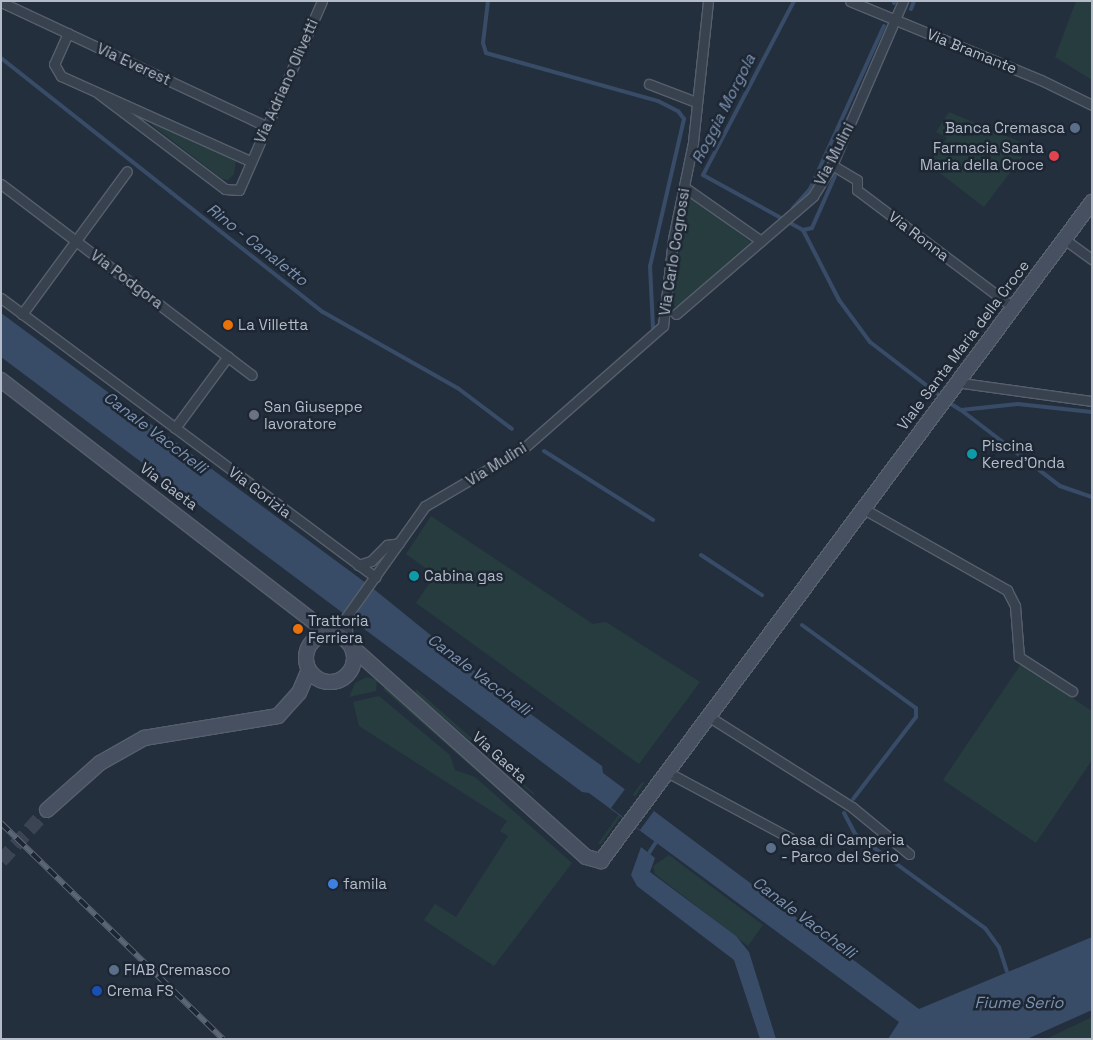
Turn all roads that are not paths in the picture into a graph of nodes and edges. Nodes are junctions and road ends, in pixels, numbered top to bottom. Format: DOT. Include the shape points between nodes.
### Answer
graph roads {
  1 [pos="322,1"];
  2 [pos="708,1"];
  3 [pos="850,1"];
  4 [pos="904,1"];
  5 [pos="1,2"];
  6 [pos="896,20"];
  7 [pos="68,33"];
  8 [pos="649,84"];
  9 [pos="99,94"];
  10 [pos="696,102"];
  11 [pos="1092,105"];
  12 [pos="150,113"];
  13 [pos="142,125"];
  14 [pos="266,126"];
  15 [pos="250,161"];
  16 [pos="832,165"];
  17 [pos="127,171"];
  18 [pos="1,184"];
  19 [pos="684,187"];
  20 [pos="1092,202"];
  21 [pos="1064,239"];
  22 [pos="76,241"];
  23 [pos="761,241"];
  24 [pos="1092,259"];
  25 [pos="1,298"];
  26 [pos="1012,307"];
  27 [pos="22,314"];
  28 [pos="676,314"];
  29 [pos="663,324"];
  30 [pos="228,356"];
  31 [pos="252,375"];
  32 [pos="1,380"];
  33 [pos="955,382"];
  34 [pos="1092,401"];
  35 [pos="175,428"];
  36 [pos="862,508"];
  37 [pos="399,543"];
  38 [pos="358,565"];
  39 [pos="375,578"];
  40 [pos="346,618"];
  41 [pos="328,635"];
  42 [pos="350,645"];
  43 [pos="309,670"];
  44 [pos="350,672"];
  45 [pos="382,674"];
  46 [pos="321,680"];
  47 [pos="1072,691"];
  48 [pos="299,693"];
  49 [pos="708,716"];
  50 [pos="667,772"];
  51 [pos="47,810"];
  52 [pos="790,838"];
  53 [pos="908,854"];
  54 [pos="598,862"];
  1 -- 14 [label="street, Via Adriano Olivetti"];
  2 -- 10 [label="street, Via Carlo Cogrossi"];
  3 -- 6 [label="street, Via Bramante"];
  4 -- 6 [label="street, Via Mulini"];
  5 -- 7 [label="street, Via Everest"];
  6 -- 11 [label="street, Via Bramante" via="1042,80"];
  6 -- 16 [label="street, Via Mulini"];
  7 -- 9 [label="street" via="55,70"];
  7 -- 14 [label="street, Via Everest"];
  8 -- 10 [label="street"];
  9 -- 12 [label="street"];
  9 -- 13 [label="street"];
  10 -- 19 [label="street, Via Carlo Cogrossi"];
  12 -- 13 [label="street"];
  12 -- 15 [label="street"];
  13 -- 15 [label="street, Via Adriano Olivetti" via="234,192 240,190"];
  14 -- 15 [label="street, Via Adriano Olivetti"];
  16 -- 23 [label="street, Via Mulini" via="804,205"];
  16 -- 26 [label="street, Via Ronna" via="857,180 857,190"];
  17 -- 22 [label="street"];
  18 -- 22 [label="street, Via Podgora"];
  19 -- 23 [label="street"];
  19 -- 29 [label="street, Via Carlo Cogrossi"];
  20 -- 21 [label="main road, Viale Santa Maria della Croce"];
  21 -- 24 [label="street"];
  21 -- 26 [label="main road, Viale Santa Maria della Croce"];
  22 -- 27 [label="street"];
  22 -- 30 [label="street, Via Podgora"];
  23 -- 28 [label="street, Via Mulini"];
  25 -- 27 [label="street, Via Gorizia"];
  26 -- 33 [label="main road, Viale Santa Maria della Croce"];
  27 -- 35 [label="street, Via Gorizia"];
  29 -- 37 [label="street, Via Mulini" via="524,448 425,506"];
  30 -- 31 [label="street, Via Podgora"];
  30 -- 35 [label="street"];
  32 -- 41 [label="main road, Via Gaeta" via="316,619"];
  33 -- 34 [label="street"];
  33 -- 36 [label="main road, Viale Santa Maria della Croce"];
  35 -- 38 [label="street, Via Gorizia"];
  36 -- 47 [label="street" via="1007,590 1015,606 1019,657"];
  36 -- 49 [label="main road, Viale Santa Maria della Croce"];
  37 -- 38 [label="street" via="387,545 371,560"];
  37 -- 39 [label="street, Via Mulini"];
  38 -- 39 [label="street, Via Gorizia"];
  39 -- 40 [label="street, Via Mulini"];
  40 -- 41 [label="street, Via Mulini"];
  40 -- 42 [label="street"];
  41 -- 42 [label="main road"];
  41 -- 43 [label="main road" via="306,655"];
  42 -- 44 [label="main road"];
  42 -- 45 [label="main road, Via Gaeta"];
  43 -- 46 [label="main road"];
  43 -- 48 [label="main road"];
  44 -- 45 [label="main road"];
  44 -- 46 [label="main road" via="337,681"];
  45 -- 54 [label="main road, Via Gaeta" via="583,855"];
  46 -- 48 [label="main road"];
  48 -- 51 [label="main road" via="278,716 263,722 175,730 144,738 100,763"];
  49 -- 50 [label="main road, Viale Santa Maria della Croce"];
  49 -- 53 [label="street" via="852,807"];
  50 -- 52 [label="street"];
  50 -- 54 [label="main road, Viale Santa Maria della Croce"];
}
